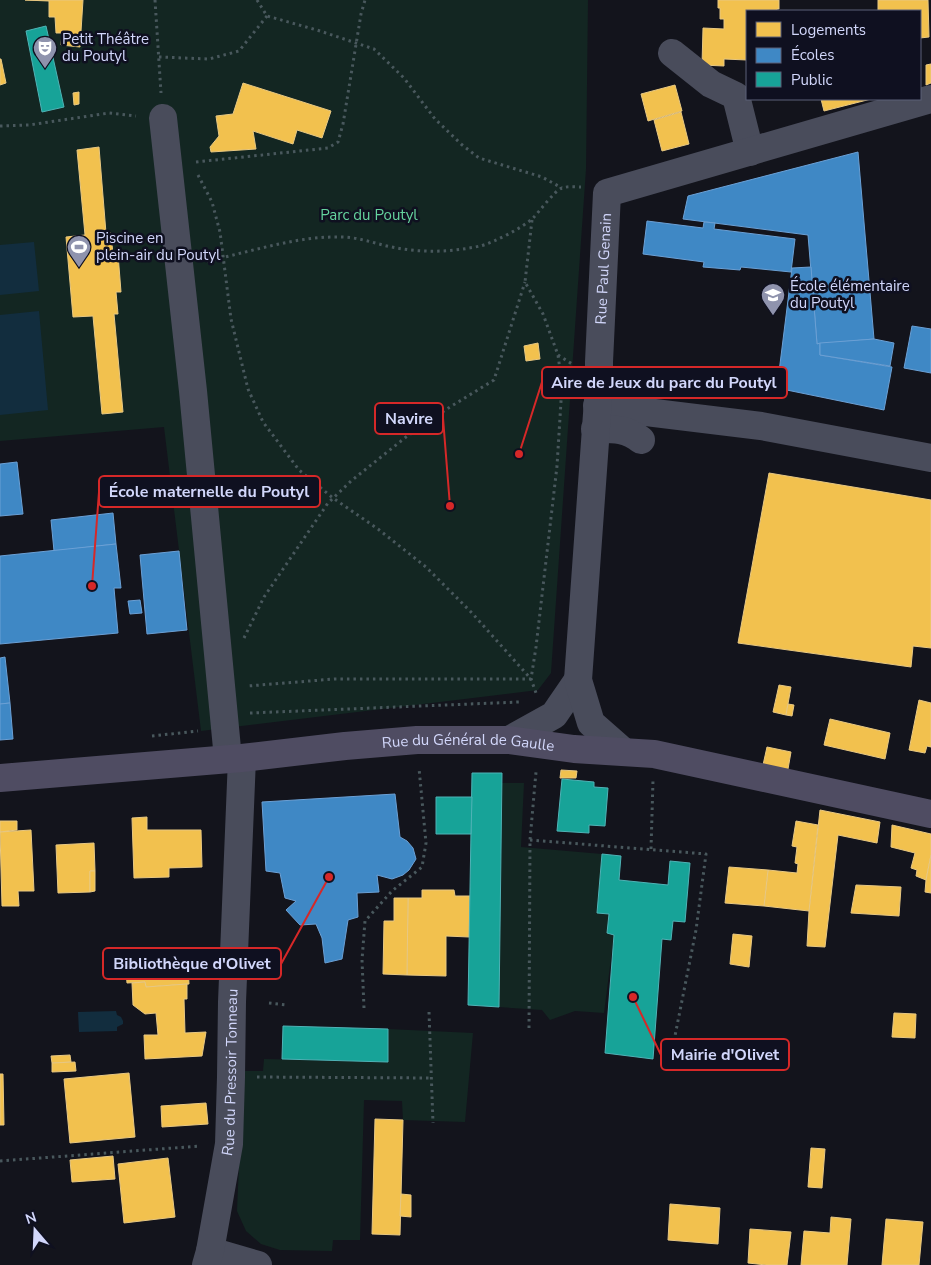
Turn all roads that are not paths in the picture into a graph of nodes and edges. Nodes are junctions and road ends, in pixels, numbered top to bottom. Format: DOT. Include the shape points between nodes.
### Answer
graph roads {
  1 [pos="672,54"];
  2 [pos="931,99"];
  3 [pos="163,118"];
  4 [pos="750,152"];
  5 [pos="596,417"];
  6 [pos="641,440"];
  7 [pos="931,458"];
  8 [pos="578,680"];
  9 [pos="509,740"];
  10 [pos="624,752"];
  11 [pos="235,758"];
  12 [pos="0,778"];
  13 [pos="931,814"];
  14 [pos="208,1258"];
  15 [pos="258,1265"];
  1 -- 4 [label="street" via="711,84 736,96"];
  2 -- 4 [label="street, Rue Paul Genain"];
  3 -- 11 [label="street, Rue du Pressoir Tonneau" via="224,713"];
  4 -- 5 [label="street, Rue Paul Genain" via="607,193"];
  5 -- 6 [label="street"];
  5 -- 7 [label="street" via="761,426"];
  5 -- 8 [label="street, Rue Paul Genain"];
  8 -- 9 [label="street" via="554,715"];
  8 -- 10 [label="street, Rue Paul Genain" via="591,723"];
  9 -- 10 [label="main road, Rue du Général de Gaulle"];
  9 -- 11 [label="main road, Rue du Général de Gaulle" via="417,740"];
  10 -- 13 [label="main road, Rue du Général de Gaulle" via="654,754"];
  11 -- 12 [label="main road, Rue du Général de Gaulle"];
  11 -- 14 [label="street, Rue du Pressoir Tonneau" via="228,1144"];
  14 -- 15 [label="street"];
}
